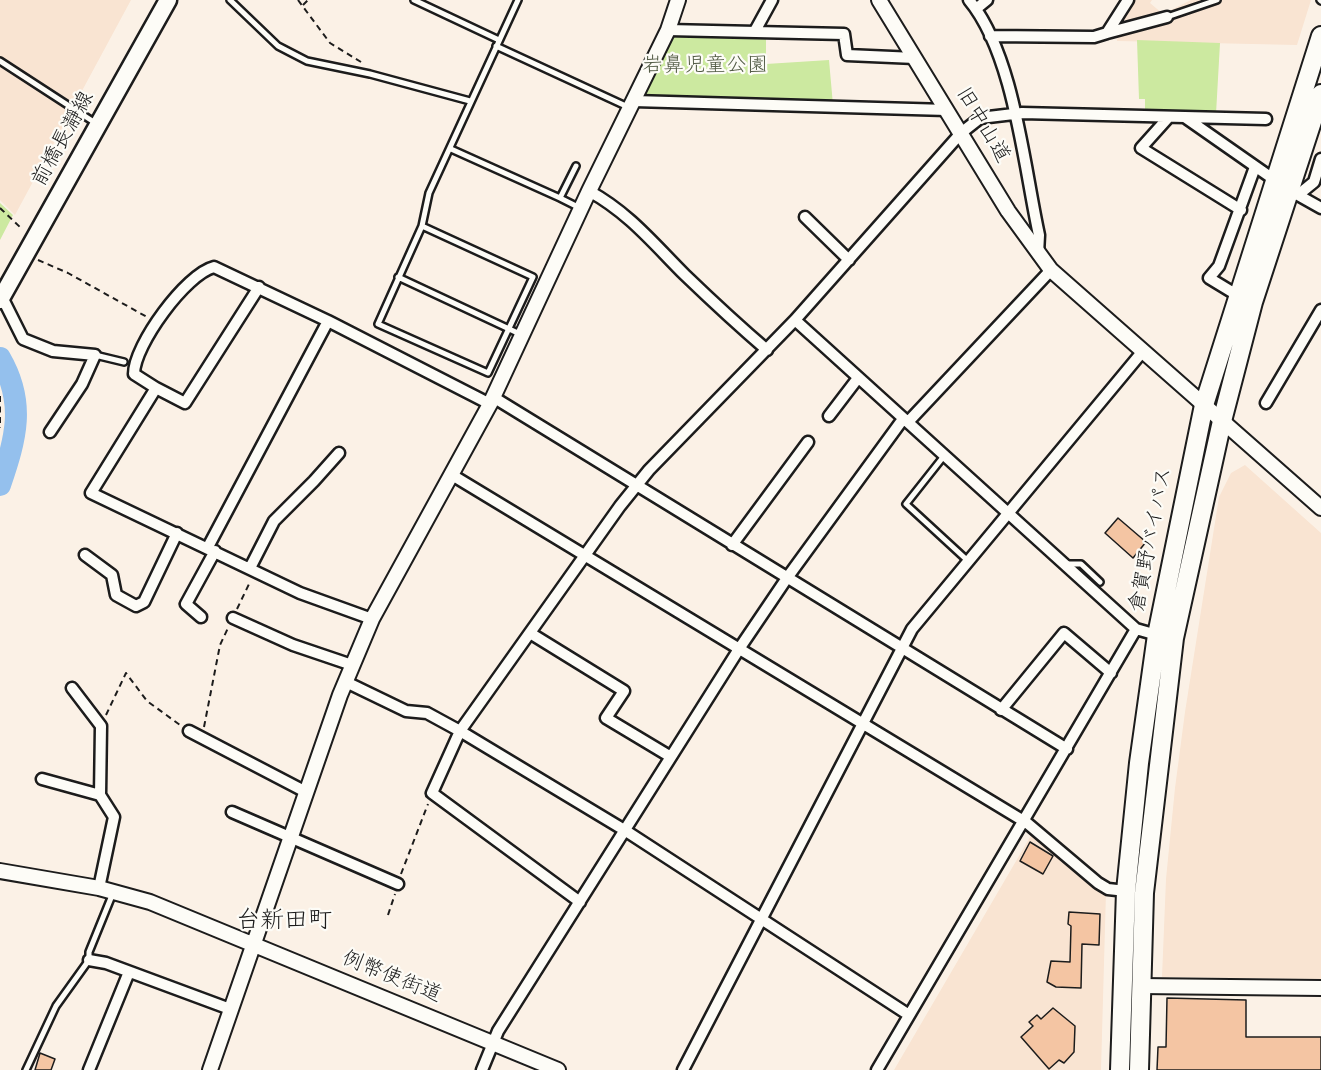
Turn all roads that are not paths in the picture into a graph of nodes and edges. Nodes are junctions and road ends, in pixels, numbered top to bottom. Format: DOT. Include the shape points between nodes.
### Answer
graph roads {
  1 [pos="168,0"];
  2 [pos="230,0"];
  3 [pos="414,0"];
  4 [pos="518,0"];
  5 [pos="678,0"];
  6 [pos="772,0"];
  7 [pos="879,0"];
  8 [pos="969,0"];
  9 [pos="987,0"];
  10 [pos="1128,0"];
  11 [pos="1217,0"];
  12 [pos="976,9"];
  13 [pos="1167,17"];
  14 [pos="668,30"];
  15 [pos="755,31"];
  16 [pos="1107,33"];
  17 [pos="990,36"];
  18 [pos="1321,36"];
  19 [pos="497,43"];
  20 [pos="915,58"];
  21 [pos="0,61"];
  22 [pos="1321,94"];
  23 [pos="470,101"];
  24 [pos="632,105"];
  25 [pos="947,110"];
  26 [pos="1016,115"];
  27 [pos="1186,118"];
  28 [pos="1167,119"];
  29 [pos="1266,119"];
  30 [pos="99,125"];
  31 [pos="961,133"];
  32 [pos="450,149"];
  33 [pos="1321,159"];
  34 [pos="576,166"];
  35 [pos="1255,167"];
  36 [pos="1287,188"];
  37 [pos="589,191"];
  38 [pos="560,198"];
  39 [pos="1321,208"];
  40 [pos="580,209"];
  41 [pos="1240,210"];
  42 [pos="805,217"];
  43 [pos="422,226"];
  44 [pos="1038,255"];
  45 [pos="849,260"];
  46 [pos="1051,270"];
  47 [pos="398,277"];
  48 [pos="259,287"];
  49 [pos="1237,295"];
  50 [pos="1,298"];
  51 [pos="1321,310"];
  52 [pos="795,320"];
  53 [pos="328,321"];
  54 [pos="515,332"];
  55 [pos="767,350"];
  56 [pos="1143,351"];
  57 [pos="94,355"];
  58 [pos="124,362"];
  59 [pos="858,378"];
  60 [pos="156,388"];
  61 [pos="491,400"];
  62 [pos="1266,403"];
  63 [pos="1204,405"];
  64 [pos="829,416"];
  65 [pos="906,421"];
  66 [pos="1222,421"];
  67 [pos="50,432"];
  68 [pos="808,442"];
  69 [pos="339,453"];
  70 [pos="945,455"];
  71 [pos="452,475"];
  72 [pos="636,485"];
  73 [pos="1321,508"];
  74 [pos="1008,512"];
  75 [pos="177,533"];
  76 [pos="732,545"];
  77 [pos="212,549"];
  78 [pos="85,555"];
  79 [pos="585,555"];
  80 [pos="968,561"];
  81 [pos="1065,564"];
  82 [pos="253,569"];
  83 [pos="787,578"];
  84 [pos="1100,582"];
  85 [pos="201,617"];
  86 [pos="233,618"];
  87 [pos="372,619"];
  88 [pos="1136,629"];
  89 [pos="530,633"];
  90 [pos="1157,635"];
  91 [pos="901,648"];
  92 [pos="739,649"];
  93 [pos="352,665"];
  94 [pos="1111,673"];
  95 [pos="345,681"];
  96 [pos="72,688"];
  97 [pos="1001,710"];
  98 [pos="862,725"];
  99 [pos="189,731"];
  100 [pos="460,731"];
  101 [pos="1067,749"];
  102 [pos="671,757"];
  103 [pos="42,779"];
  104 [pos="306,792"];
  105 [pos="100,795"];
  106 [pos="232,812"];
  107 [pos="1022,821"];
  108 [pos="626,831"];
  109 [pos="291,837"];
  110 [pos="0,871"];
  111 [pos="398,884"];
  112 [pos="106,890"];
  113 [pos="1126,891"];
  114 [pos="580,902"];
  115 [pos="761,920"];
  116 [pos="253,945"];
  117 [pos="89,960"];
  118 [pos="129,972"];
  119 [pos="1140,986"];
  120 [pos="1321,988"];
  121 [pos="230,1009"];
  122 [pos="909,1015"];
  123 [pos="493,1043"];
  124 [pos="26,1070"];
  125 [pos="88,1070"];
  126 [pos="210,1070"];
  127 [pos="482,1070"];
  128 [pos="558,1070"];
  129 [pos="683,1070"];
  130 [pos="877,1070"];
  131 [pos="1120,1070"];
  132 [pos="1139,1070"];
  1 -- 30 [label="main road, 前橋長瀞線"];
  2 -- 23 [label="lane" via="278,46 307,61"];
  3 -- 19 [label="lane"];
  4 -- 19 [label="lane"];
  5 -- 14 [label="street"];
  6 -- 15 [label="street"];
  7 -- 20 [label="street, 旧中山道"];
  8 -- 12 [label="street"];
  9 -- 12 [label="street"];
  10 -- 16 [label="street"];
  11 -- 13 [label="lane"];
  12 -- 17 [label="street"];
  13 -- 16 [label="street"];
  14 -- 15 [label="street"];
  14 -- 24 [label="street"];
  15 -- 20 [label="street" via="844,34 847,55"];
  16 -- 17 [label="street" via="1094,38"];
  17 -- 26 [label="street"];
  18 -- 36 [label="highway, 倉賀野バイパス"];
  19 -- 23 [label="lane"];
  19 -- 24 [label="lane"];
  20 -- 25 [label="street, 旧中山道"];
  21 -- 30 [label="lane"];
  22 -- 36 [label="highway, 倉賀野バイパス"];
  23 -- 32 [label="lane"];
  24 -- 25 [label="street"];
  24 -- 37 [label="street"];
  25 -- 31 [label="street, 旧中山道"];
  26 -- 28 [label="street"];
  26 -- 31 [label="street" via="980,118"];
  26 -- 44 [label="street" via="1039,235"];
  27 -- 28 [label="street"];
  27 -- 29 [label="street"];
  27 -- 35 [label="street"];
  28 -- 41 [label="street" via="1141,148"];
  30 -- 50 [label="main road, 前橋長瀞線"];
  31 -- 44 [label="street, 旧中山道"];
  31 -- 45 [label="street"];
  32 -- 38 [label="lane"];
  32 -- 43 [label="lane" via="429,192"];
  33 -- 36 [label="street" via="1314,182"];
  34 -- 38 [label="lane"];
  35 -- 36 [label="street"];
  35 -- 41 [label="street"];
  36 -- 39 [label="street"];
  36 -- 49 [label="highway, 倉賀野バイパス"];
  36 -- 66 [label="highway, 倉賀野バイパス"];
  37 -- 40 [label="street"];
  37 -- 55 [label="street" via="632,220 705,295"];
  38 -- 40 [label="lane"];
  40 -- 54 [label="street"];
  41 -- 49 [label="street" via="1219,266 1209,278"];
  42 -- 45 [label="street"];
  43 -- 47 [label="lane"];
  43 -- 54 [label="lane" via="533,277"];
  44 -- 46 [label="street, 旧中山道"];
  45 -- 52 [label="street"];
  46 -- 56 [label="street, 旧中山道"];
  46 -- 65 [label="street"];
  47 -- 54 [label="lane"];
  47 -- 54 [label="lane" via="378,324 488,373"];
  48 -- 53 [label="street"];
  48 -- 60 [label="street" via="185,403"];
  48 -- 60 [label="street" via="214,267 203,270 166,309 136,359 134,374"];
  49 -- 63 [label="highway, 倉賀野バイパス"];
  50 -- 57 [label="street" via="22,339 53,351"];
  51 -- 62 [label="street"];
  52 -- 55 [label="street"];
  52 -- 59 [label="street"];
  53 -- 61 [label="street"];
  53 -- 77 [label="street"];
  54 -- 61 [label="street"];
  55 -- 72 [label="street"];
  56 -- 63 [label="street"];
  56 -- 74 [label="street"];
  57 -- 58 [label="lane"];
  57 -- 67 [label="street" via="82,384"];
  59 -- 64 [label="street"];
  59 -- 65 [label="street"];
  60 -- 75 [label="street" via="91,493"];
  61 -- 71 [label="street"];
  61 -- 72 [label="street"];
  63 -- 66 [label="street"];
  63 -- 90 [label="highway, 倉賀野バイパス"];
  65 -- 70 [label="street"];
  65 -- 83 [label="street"];
  66 -- 73 [label="street"];
  66 -- 119 [label="highway, 倉賀野バイパス" via="1174,638 1144,893"];
  68 -- 76 [label="street"];
  69 -- 82 [label="street" via="273,521"];
  70 -- 74 [label="street"];
  70 -- 80 [label="lane" via="906,504"];
  71 -- 79 [label="street"];
  71 -- 87 [label="street"];
  72 -- 76 [label="street"];
  72 -- 79 [label="street"];
  74 -- 80 [label="street"];
  74 -- 81 [label="street"];
  75 -- 77 [label="street"];
  75 -- 78 [label="street" via="144,602 136,606 116,595 112,575"];
  76 -- 83 [label="street"];
  77 -- 82 [label="street"];
  77 -- 85 [label="street" via="186,604"];
  79 -- 89 [label="street"];
  79 -- 92 [label="street"];
  80 -- 91 [label="street"];
  81 -- 84 [label="lane" via="1081,564"];
  81 -- 88 [label="street"];
  82 -- 87 [label="street" via="300,594"];
  83 -- 91 [label="street"];
  83 -- 92 [label="street"];
  86 -- 93 [label="street" via="293,645"];
  87 -- 93 [label="street"];
  88 -- 90 [label="street"];
  88 -- 94 [label="street"];
  89 -- 100 [label="street"];
  89 -- 102 [label="street" via="624,691 606,718"];
  90 -- 113 [label="highway, 倉賀野バイパス"];
  91 -- 97 [label="street"];
  91 -- 98 [label="street"];
  92 -- 98 [label="street"];
  92 -- 102 [label="street"];
  93 -- 95 [label="street"];
  94 -- 97 [label="street" via="1064,633"];
  94 -- 101 [label="street"];
  95 -- 100 [label="street" via="406,711 428,713"];
  95 -- 104 [label="street"];
  96 -- 105 [label="street" via="101,726"];
  97 -- 101 [label="street"];
  98 -- 107 [label="street"];
  98 -- 115 [label="street"];
  99 -- 104 [label="street"];
  100 -- 108 [label="street"];
  100 -- 114 [label="street" via="432,793"];
  101 -- 107 [label="street"];
  102 -- 108 [label="street"];
  103 -- 105 [label="street"];
  104 -- 109 [label="street"];
  105 -- 112 [label="street" via="114,817"];
  106 -- 109 [label="street"];
  107 -- 113 [label="street" via="1098,883 1108,889"];
  107 -- 122 [label="street"];
  108 -- 114 [label="street"];
  108 -- 115 [label="street"];
  109 -- 111 [label="street"];
  109 -- 116 [label="street"];
  110 -- 112 [label="street, 例幣使街道"];
  112 -- 116 [label="street, 例幣使街道" via="150,902"];
  112 -- 117 [label="lane"];
  113 -- 131 [label="highway, 倉賀野バイパス"];
  114 -- 123 [label="street"];
  115 -- 122 [label="street"];
  115 -- 129 [label="street"];
  116 -- 121 [label="street"];
  116 -- 123 [label="street, 例幣使街道"];
  117 -- 118 [label="street"];
  117 -- 124 [label="lane" via="56,1006"];
  118 -- 121 [label="street"];
  118 -- 125 [label="street"];
  119 -- 120 [label="street"];
  119 -- 132 [label="highway, 倉賀野バイパス"];
  121 -- 126 [label="street"];
  122 -- 130 [label="street"];
  123 -- 127 [label="street"];
  123 -- 128 [label="street, 例幣使街道"];
}
